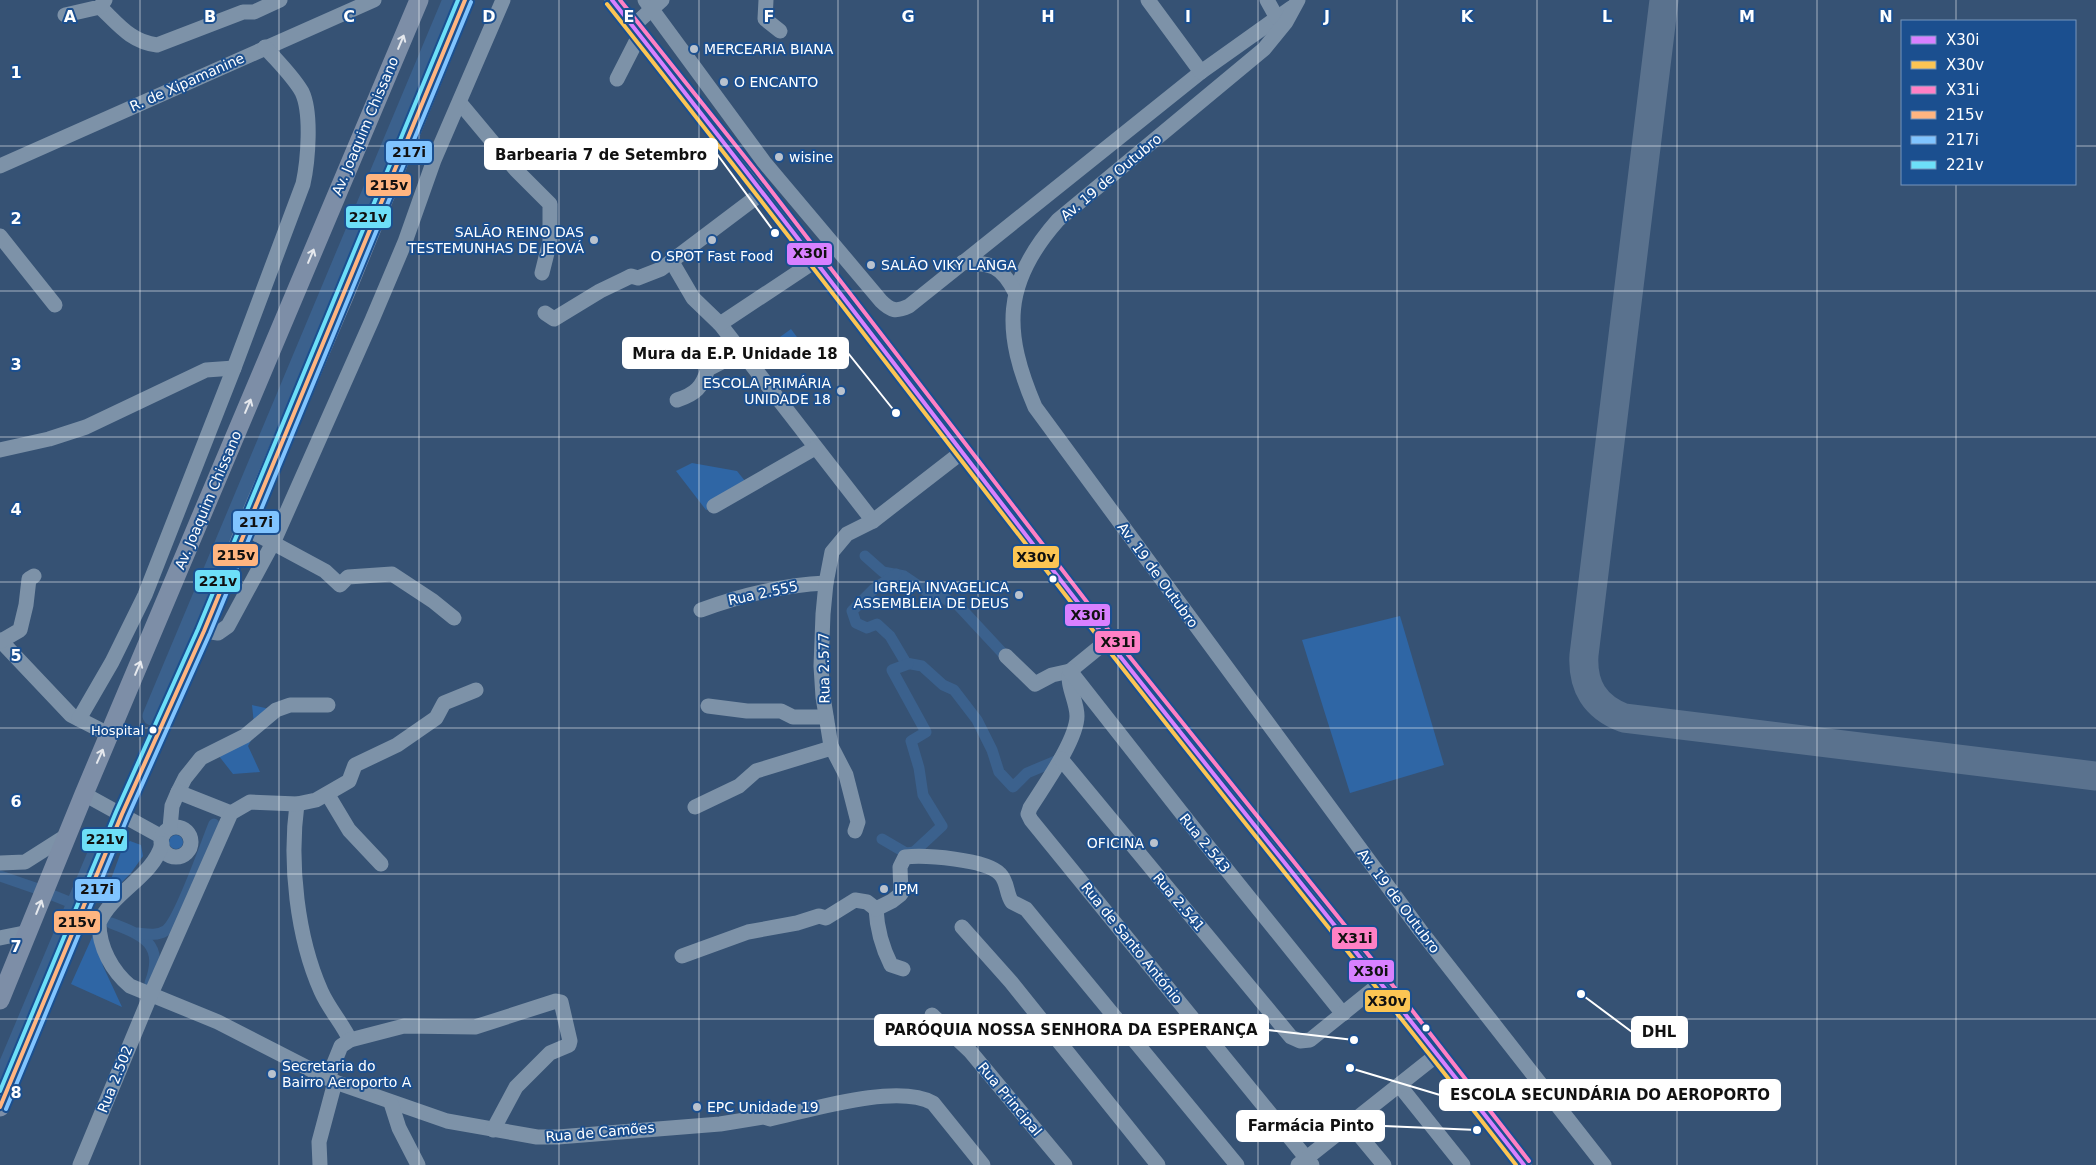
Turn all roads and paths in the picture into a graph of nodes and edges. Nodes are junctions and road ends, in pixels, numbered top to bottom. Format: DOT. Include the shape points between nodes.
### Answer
graph roads {
  1 [pos="230,0"];
  2 [pos="280,0"];
  3 [pos="374,0"];
  4 [pos="465,0"];
  5 [pos="503,0"];
  6 [pos="612,0"];
  7 [pos="766,0"];
  8 [pos="1148,0"];
  9 [pos="1267,0"];
  10 [pos="416,1"];
  11 [pos="1297,2"];
  12 [pos="653,3"];
  13 [pos="103,4"];
  14 [pos="243,12"];
  15 [pos="65,15"];
  16 [pos="1277,18"];
  17 [pos="637,30"];
  18 [pos="780,30"];
  19 [pos="265,47"];
  20 [pos="1201,72"];
  21 [pos="616,79"];
  22 [pos="460,102"];
  23 [pos="0,166"];
  24 [pos="763,192"];
  25 [pos="0,236"];
  26 [pos="815,261"];
  27 [pos="672,262"];
  28 [pos="963,262"];
  29 [pos="542,274"];
  30 [pos="1015,292"];
  31 [pos="55,305"];
  32 [pos="545,313"];
  33 [pos="720,324"];
  34 [pos="741,352"];
  35 [pos="234,368"];
  36 [pos="677,400"];
  37 [pos="815,448"];
  38 [pos="0,450"];
  39 [pos="962,452"];
  40 [pos="714,506"];
  41 [pos="873,521"];
  42 [pos="245,528"];
  43 [pos="274,542"];
  44 [pos="34,576"];
  45 [pos="826,583"];
  46 [pos="701,610"];
  47 [pos="454,618"];
  48 [pos="204,631"];
  49 [pos="1,640"];
  50 [pos="1108,640"];
  51 [pos="1006,656"];
  52 [pos="1070,670"];
  53 [pos="476,690"];
  54 [pos="328,705"];
  55 [pos="708,706"];
  56 [pos="826,717"];
  57 [pos="79,719"];
  58 [pos="110,735"];
  59 [pos="831,746"];
  60 [pos="1061,759"];
  61 [pos="178,792"];
  62 [pos="84,794"];
  63 [pos="328,795"];
  64 [pos="297,804"];
  65 [pos="695,807"];
  66 [pos="231,813"];
  67 [pos="122,814"];
  68 [pos="855,831"];
  69 [pos="69,834"];
  70 [pos="165,836"];
  71 [pos="0,863"];
  72 [pos="381,864"];
  73 [pos="876,909"];
  74 [pos="962,927"];
  75 [pos="29,932"];
  76 [pos="0,938"];
  77 [pos="682,956"];
  78 [pos="903,969"];
  79 [pos="1382,982"];
  80 [pos="151,994"];
  81 [pos="0,1000"];
  82 [pos="1343,1014"];
  83 [pos="932,1015"];
  84 [pos="350,1040"];
  85 [pos="1438,1054"];
  86 [pos="332,1080"];
  87 [pos="1399,1085"];
  88 [pos="391,1103"];
  89 [pos="0,1107"];
  90 [pos="1350,1124"];
  91 [pos="494,1130"];
  92 [pos="1306,1163"];
  93 [pos="80,1165"];
  94 [pos="320,1165"];
  95 [pos="418,1165"];
  96 [pos="983,1165"];
  97 [pos="1065,1165"];
  98 [pos="1158,1165"];
  99 [pos="1236,1165"];
  100 [pos="1384,1165"];
  101 [pos="1463,1165"];
  102 [pos="1524,1165"];
  103 [pos="1604,1165"];
  1 -- 14 [label="street"];
  2 -- 14 [label="street" via="254,12"];
  3 -- 19 [label="street, R. de Xipamanine"];
  4 -- 42 [label="main road"];
  5 -- 22 [label="street"];
  6 -- 17 [label="street"];
  7 -- 18 [label="street" via="765,19"];
  8 -- 20 [label="street"];
  9 -- 16 [label="street"];
  58 -- 10 [label="main road, Av. Joaquim Chissano, one-way"];
  11 -- 16 [label="street"];
  11 -- 30 [label="street, Av. 19 de Outubro" via="1264,49 1058,220 1031,255"];
  12 -- 17 [label="street"];
  12 -- 28 [label="street" via="764,162 890,310 899,311 909,306"];
  13 -- 14 [label="street" via="130,37 157,45"];
  13 -- 15 [label="street"];
  16 -- 20 [label="street"];
  17 -- 21 [label="street"];
  17 -- 24 [label="street"];
  19 -- 23 [label="street, R. de Xipamanine"];
  19 -- 35 [label="street" via="302,92 307,110 306,165 303,184"];
  20 -- 28 [label="street"];
  22 -- 29 [label="street" via="516,170 550,204 550,241"];
  22 -- 43 [label="street" via="434,160 402,251"];
  24 -- 26 [label="street"];
  24 -- 27 [label="street"];
  25 -- 31 [label="street"];
  26 -- 33 [label="street"];
  26 -- 39 [label="street"];
  27 -- 32 [label="street" via="646,276 631,276 554,319"];
  27 -- 33 [label="street" via="694,298"];
  28 -- 30 [label="street" via="987,263 998,268"];
  30 -- 103 [label="street, Av. 19 de Outubro" via="1014,348 1035,407 1420,930"];
  33 -- 34 [label="street"];
  34 -- 36 [label="street" via="708,369 701,388"];
  34 -- 37 [label="street"];
  35 -- 38 [label="street" via="206,370 86,427"];
  35 -- 57 [label="street" via="145,595"];
  37 -- 40 [label="street"];
  37 -- 41 [label="street"];
  39 -- 41 [label="street, Rua 2.577"];
  39 -- 50 [label="street"];
  41 -- 45 [label="street, Rua 2.577" via="856,528 839,542 832,552"];
  42 -- 43 [label="street"];
  42 -- 48 [label="main road"];
  43 -- 47 [label="street" via="325,571 340,585 348,577 392,574"];
  43 -- 48 [label="street" via="228,626 218,633"];
  44 -- 49 [label="street" via="29,580 20,630"];
  45 -- 46 [label="street, Rua 2.555" via="757,592"];
  45 -- 56 [label="street, Rua 2.577" via="821,666"];
  48 -- 67 [label="main road"];
  49 -- 57 [label="street" via="72,716"];
  50 -- 52 [label="street"];
  50 -- 79 [label="street"];
  51 -- 52 [label="street" via="1035,684"];
  52 -- 60 [label="street" via="1076,725"];
  52 -- 82 [label="street, Rua 2.543"];
  53 -- 63 [label="street" via="444,703 436,718 397,745 355,765 349,781"];
  54 -- 61 [label="street" via="290,705 276,710 245,736 195,763"];
  55 -- 56 [label="street" via="781,711 793,717"];
  56 -- 59 [label="street, Rua 2.577"];
  57 -- 58 [label="street"];
  62 -- 58 [label="main road, Av. Joaquim Chissano, one-way"];
  59 -- 65 [label="street" via="756,771 739,786"];
  59 -- 68 [label="street, Rua 2.577" via="849,786 859,826"];
  60 -- 82 [label="street, Rua 2.541" via="1291,1037 1300,1041 1310,1040"];
  60 -- 92 [label="street, Rua de Santo António" via="1028,814"];
  61 -- 66 [label="street"];
  61 -- 70 [label="street"];
  62 -- 67 [label="street"];
  62 -- 69 [label="main road, Av. Joaquim Chissano"];
  63 -- 64 [label="street"];
  63 -- 72 [label="street" via="349,830"];
  64 -- 66 [label="street" via="250,802"];
  64 -- 84 [label="street" via="293,864 298,912 321,992"];
  66 -- 80 [label="street, Rua 2.502"];
  67 -- 70 [label="street"];
  67 -- 89 [label="main road"];
  69 -- 71 [label="street" via="25,862"];
  75 -- 69 [label="main road, Av. Joaquim Chissano, one-way"];
  70 -- 80 [label="street, Rua de Camões" via="155,860 112,902 99,923 102,944 119,977 130,986"];
  73 -- 77 [label="street" via="867,902 855,900 826,918 819,916 748,932"];
  73 -- 78 [label="street" via="880,939 887,957 891,965"];
  73 -- 99 [label="street" via="901,894 901,861 905,857 918,855 961,860 1000,873 1010,899 1026,909"];
  74 -- 98 [label="street" via="1011,982"];
  75 -- 76 [label="street"];
  75 -- 81 [label="main road, Av. Joaquim Chissano"];
  79 -- 82 [label="street"];
  79 -- 85 [label="street"];
  80 -- 86 [label="street, Rua de Camões" via="218,1022"];
  80 -- 93 [label="street, Rua 2.502"];
  83 -- 97 [label="street, Rua Principal" via="970,1051"];
  84 -- 86 [label="street" via="341,1046"];
  84 -- 91 [label="street" via="410,1026 475,1027 561,1002 569,1045 550,1053 516,1087"];
  85 -- 87 [label="street"];
  85 -- 102 [label="street"];
  86 -- 88 [label="street, Rua de Camões"];
  86 -- 94 [label="street" via="319,1142"];
  87 -- 90 [label="street"];
  87 -- 101 [label="street"];
  88 -- 91 [label="street, Rua de Camões" via="447,1121"];
  88 -- 95 [label="street" via="399,1128"];
  90 -- 92 [label="street"];
  90 -- 100 [label="street"];
  91 -- 96 [label="street, Rua de Camões" via="537,1137 577,1136 720,1124 764,1117 770,1119 860,1098 922,1097 933,1103"];
}
